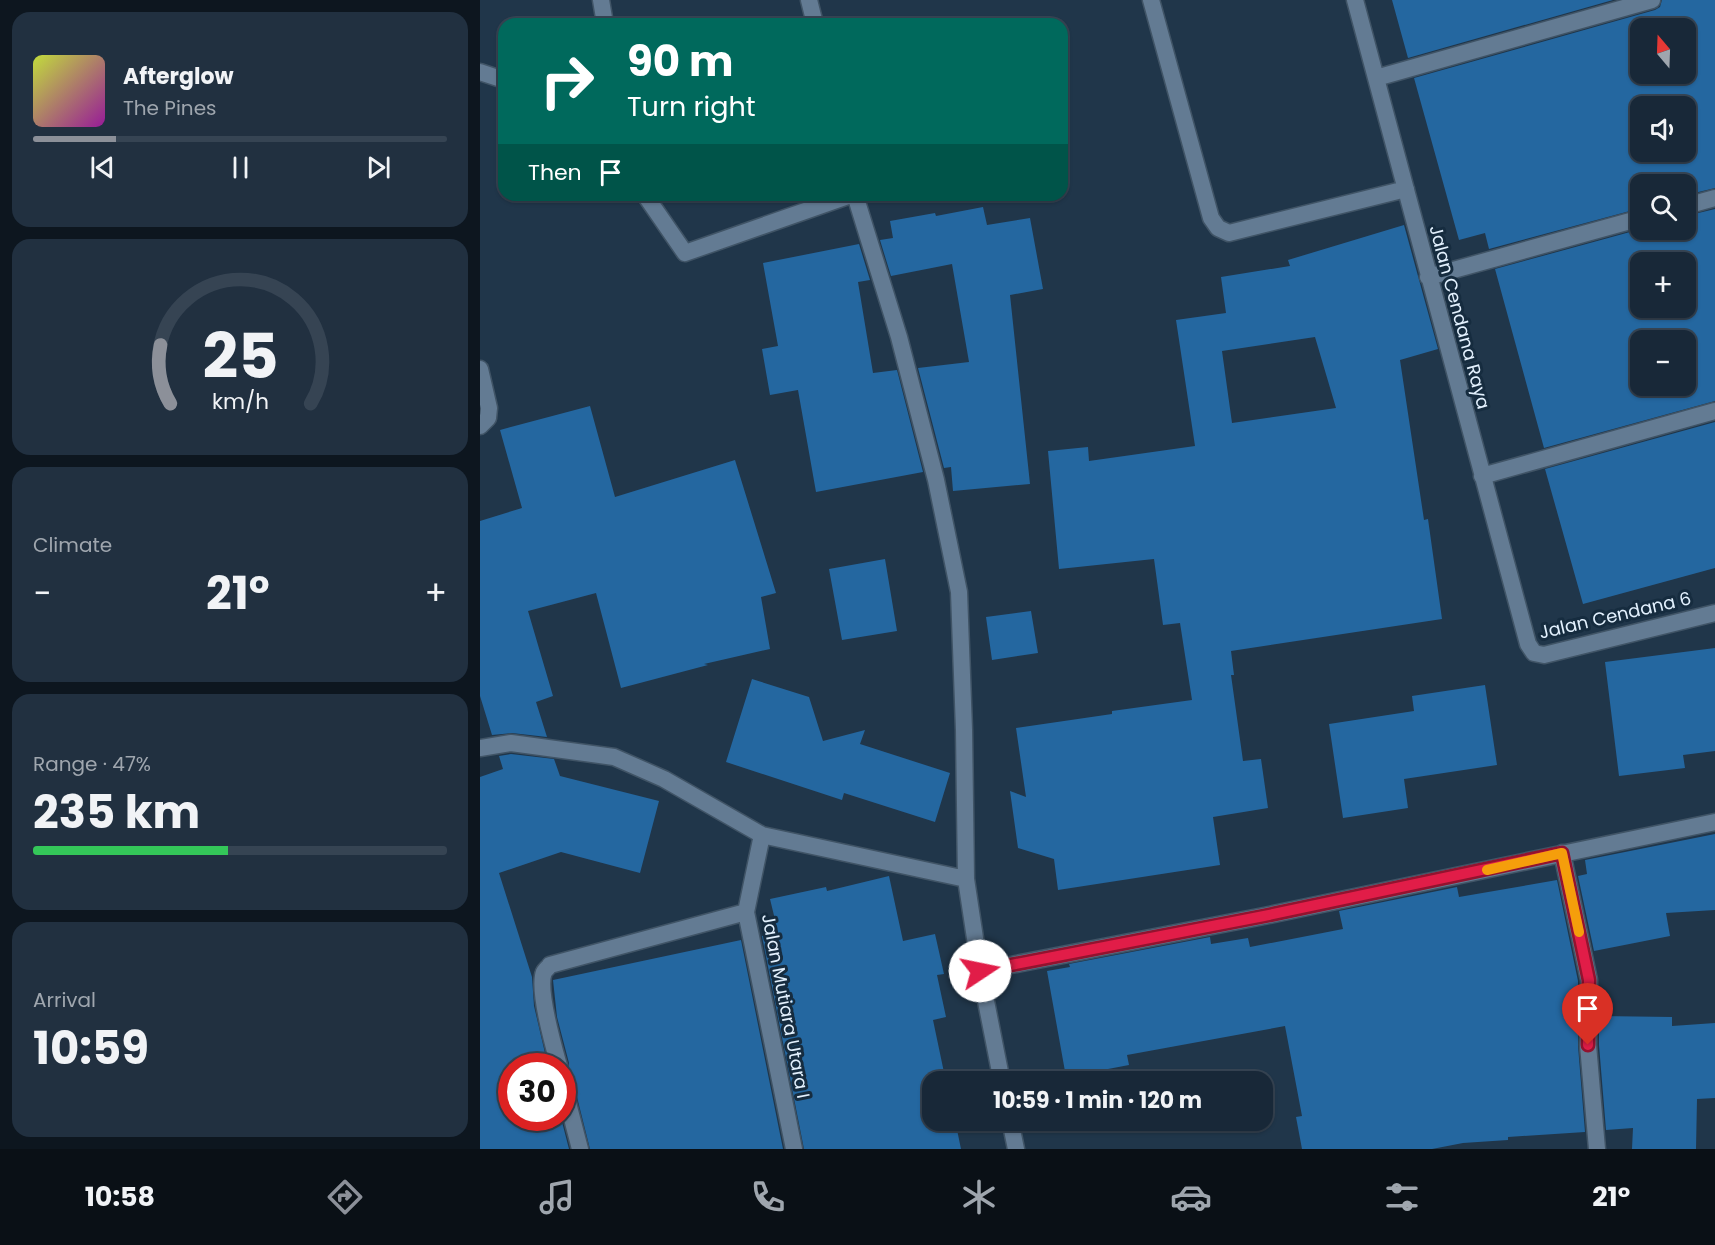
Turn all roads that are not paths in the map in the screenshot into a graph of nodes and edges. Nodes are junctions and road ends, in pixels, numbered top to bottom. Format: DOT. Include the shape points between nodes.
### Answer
graph roads {
  1 [pos="601,0"];
  2 [pos="809,0"];
  3 [pos="1151,0"];
  4 [pos="1355,0"];
  5 [pos="1652,0"];
  6 [pos="604,18"];
  7 [pos="814,18"];
  8 [pos="480,72"];
  9 [pos="498,78"];
  10 [pos="1376,78"];
  11 [pos="1406,189"];
  12 [pos="1715,198"];
  13 [pos="649,201"];
  14 [pos="836,201"];
  15 [pos="855,201"];
  16 [pos="1696,203"];
  17 [pos="1630,221"];
  18 [pos="1428,276"];
  19 [pos="480,369"];
  20 [pos="1715,411"];
  21 [pos="480,426"];
  22 [pos="1482,476"];
  23 [pos="1715,613"];
  24 [pos="1528,644"];
  25 [pos="480,748"];
  26 [pos="1715,822"];
  27 [pos="762,835"];
  28 [pos="1562,853"];
  29 [pos="966,879"];
  30 [pos="746,912"];
  31 [pos="980,971"];
  32 [pos="556,1053"];
  33 [pos="1000,1071"];
  34 [pos="575,1131"];
  35 [pos="1012,1131"];
  36 [pos="580,1149"];
  37 [pos="794,1149"];
  38 [pos="1016,1149"];
  39 [pos="1597,1149"];
  1 -- 6 [label="street"];
  2 -- 7 [label="street"];
  3 -- 11 [label="street" via="1210,218 1218,228 1229,233"];
  4 -- 10 [label="street, Jalan Cendana Raya"];
  5 -- 10 [label="street"];
  8 -- 9 [label="street"];
  10 -- 11 [label="street, Jalan Cendana Raya"];
  11 -- 18 [label="street, Jalan Cendana Raya"];
  12 -- 16 [label="street"];
  13 -- 14 [label="street" via="686,253"];
  15 -- 29 [label="street" via="898,337 933,469 959,592"];
  17 -- 18 [label="street"];
  18 -- 22 [label="street, Jalan Cendana Raya"];
  19 -- 21 [label="street" via="489,408 488,418"];
  20 -- 22 [label="street"];
  22 -- 24 [label="street, Jalan Cendana Raya"];
  23 -- 24 [label="street, Jalan Cendana 6" via="1545,655 1534,653"];
  25 -- 27 [label="street" via="511,743 614,757 664,779"];
  26 -- 28 [label="street"];
  27 -- 29 [label="street"];
  27 -- 30 [label="street, Jalan Mutiara Utara I"];
  28 -- 31 [label="street"];
  28 -- 39 [label="street" via="1589,980 1588,1045"];
  29 -- 31 [label="street"];
  30 -- 32 [label="street" via="550,965 544,972 545,1005"];
  30 -- 37 [label="street, Jalan Mutiara Utara I"];
  31 -- 33 [label="street"];
  34 -- 36 [label="street"];
  35 -- 38 [label="street"];
}
